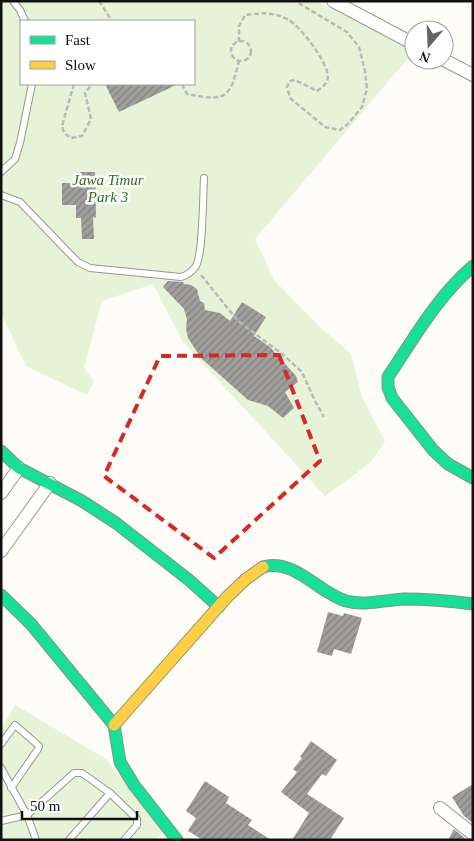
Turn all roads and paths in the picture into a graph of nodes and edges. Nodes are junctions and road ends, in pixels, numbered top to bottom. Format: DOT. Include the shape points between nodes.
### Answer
graph roads {
  1 [pos="13,1"];
  2 [pos="99,1"];
  3 [pos="295,1"];
  4 [pos="333,1"];
  5 [pos="25,20"];
  6 [pos="111,20"];
  7 [pos="404,39"];
  8 [pos="239,42"];
  9 [pos="239,61"];
  10 [pos="454,65"];
  11 [pos="473,75"];
  12 [pos="32,85"];
  13 [pos="74,85"];
  14 [pos="91,85"];
  15 [pos="182,85"];
  16 [pos="1,172"];
  17 [pos="204,178"];
  18 [pos="1,195"];
  19 [pos="473,266"];
  20 [pos="195,267"];
  21 [pos="324,418"];
  22 [pos="1,451"];
  23 [pos="19,468"];
  24 [pos="473,478"];
  25 [pos="50,484"];
  26 [pos="1,493"];
  27 [pos="1,551"];
  28 [pos="1,595"];
  29 [pos="473,604"];
  30 [pos="218,607"];
  31 [pos="114,725"];
  32 [pos="1,744"];
  33 [pos="1,768"];
  34 [pos="11,788"];
  35 [pos="110,794"];
  36 [pos="440,808"];
  37 [pos="27,815"];
  38 [pos="1,821"];
  39 [pos="473,834"];
  40 [pos="36,840"];
  41 [pos="69,840"];
  42 [pos="124,840"];
  43 [pos="177,840"];
  1 -- 5 [label="lane"];
  2 -- 6 [label="path"];
  3 -- 8 [label="path" via="347,32 359,47 366,89 362,107 340,130 325,127 290,98 287,87 290,81 295,80 317,91 324,86 328,76 305,35 289,20 267,12 246,15 238,26"];
  4 -- 7 [label="street"];
  8 -- 9 [label="path" via="232,51"];
  8 -- 9 [label="path" via="248,44 251,51 247,59"];
  9 -- 15 [label="path" via="229,92 204,98 187,94"];
  10 -- 11 [label="street"];
  12 -- 16 [label="lane" via="15,159"];
  13 -- 14 [label="path" via="62,126 64,133 71,138 82,136 91,119 85,93"];
  17 -- 20 [label="lane" via="200,251"];
  18 -- 20 [label="lane" via="20,202 78,262 90,268 181,277 190,274"];
  19 -- 24 [label="street" via="460,276 438,303 388,377 388,387 392,398 433,450 448,464"];
  20 -- 21 [label="path" via="238,321 302,372"];
  22 -- 23 [label="street"];
  23 -- 25 [label="street"];
  23 -- 26 [label="street"];
  25 -- 27 [label="street"];
  25 -- 30 [label="street" via="116,523"];
  28 -- 31 [label="street" via="31,624"];
  29 -- 30 [label="street" via="439,599 354,603 294,572 272,566 262,567 252,574"];
  30 -- 31 [label="street"];
  31 -- 43 [label="street" via="120,762 134,786"];
  32 -- 34 [label="lane" via="15,725 39,746"];
  33 -- 34 [label="lane"];
  34 -- 37 [label="lane"];
  35 -- 37 [label="lane" via="82,773 74,773"];
  35 -- 41 [label="lane"];
  35 -- 42 [label="lane" via="137,819 137,824"];
  36 -- 39 [label="street"];
  37 -- 38 [label="lane"];
  37 -- 40 [label="lane"];
}
